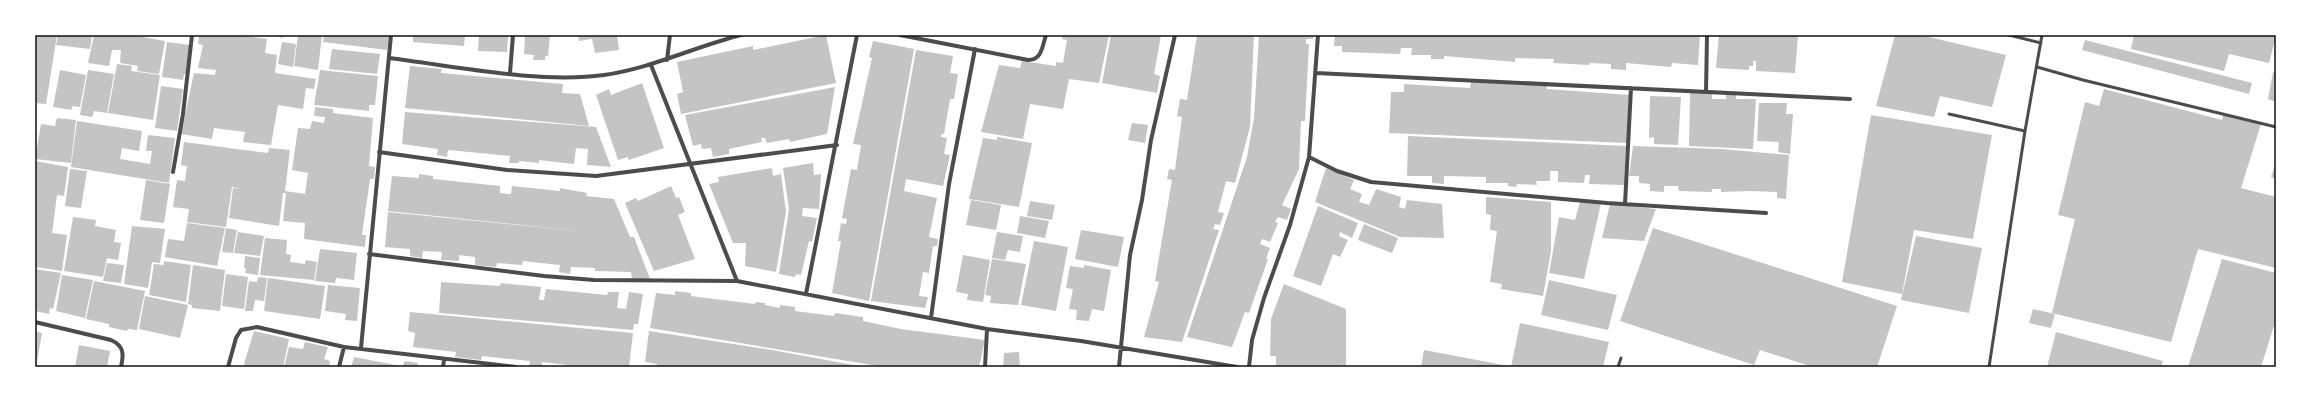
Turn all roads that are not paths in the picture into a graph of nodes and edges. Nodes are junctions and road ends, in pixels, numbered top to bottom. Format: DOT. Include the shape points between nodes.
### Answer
graph roads {
  1 [pos="192,35"];
  2 [pos="391,35"];
  3 [pos="513,35"];
  4 [pos="670,35"];
  5 [pos="741,35"];
  6 [pos="857,35"];
  7 [pos="900,35"];
  8 [pos="1046,35"];
  9 [pos="1175,35"];
  10 [pos="1318,35"];
  11 [pos="1707,35"];
  12 [pos="2009,35"];
  13 [pos="2042,35"];
  14 [pos="2041,43"];
  15 [pos="975,49"];
  16 [pos="389,58"];
  17 [pos="667,60"];
  18 [pos="651,65"];
  19 [pos="2037,67"];
  20 [pos="510,73"];
  21 [pos="1316,73"];
  22 [pos="1631,88"];
  23 [pos="1706,92"];
  24 [pos="1850,99"];
  25 [pos="1949,114"];
  26 [pos="2276,127"];
  27 [pos="2025,131"];
  28 [pos="837,145"];
  29 [pos="379,152"];
  30 [pos="1309,158"];
  31 [pos="691,164"];
  32 [pos="173,172"];
  33 [pos="1625,204"];
  34 [pos="1766,213"];
  35 [pos="369,254"];
  36 [pos="737,281"];
  37 [pos="806,294"];
  38 [pos="931,318"];
  39 [pos="35,322"];
  40 [pos="987,329"];
  41 [pos="344,347"];
  42 [pos="361,348"];
  43 [pos="1119,348"];
  44 [pos="1621,358"];
  45 [pos="444,360"];
  46 [pos="121,367"];
  47 [pos="228,367"];
  48 [pos="339,367"];
  49 [pos="443,367"];
  50 [pos="509,367"];
  51 [pos="516,367"];
  52 [pos="985,367"];
  53 [pos="1119,367"];
  54 [pos="1237,367"];
  55 [pos="1249,367"];
  56 [pos="1618,367"];
  57 [pos="1989,367"];
  1 -- 32 [label="street"];
  2 -- 16 [label="street"];
  3 -- 20 [label="street"];
  4 -- 17 [label="street"];
  5 -- 17 [label="street" via="705,45"];
  6 -- 28 [label="street"];
  7 -- 15 [label="street"];
  8 -- 15 [label="street" via="1040,56 1034,60"];
  9 -- 43 [label="street" via="1151,140 1130,255"];
  10 -- 21 [label="street"];
  11 -- 23 [label="street"];
  12 -- 14 [label="lane"];
  13 -- 14 [label="lane"];
  14 -- 19 [label="lane"];
  15 -- 38 [label="street" via="949,184"];
  16 -- 20 [label="street"];
  16 -- 29 [label="street"];
  17 -- 18 [label="street"];
  18 -- 20 [label="street" via="604,75 547,76"];
  18 -- 31 [label="street"];
  19 -- 26 [label="lane"];
  19 -- 27 [label="lane"];
  21 -- 22 [label="street"];
  21 -- 30 [label="street"];
  22 -- 23 [label="street"];
  22 -- 33 [label="street"];
  23 -- 24 [label="street"];
  25 -- 27 [label="lane"];
  27 -- 57 [label="lane"];
  28 -- 31 [label="street"];
  28 -- 37 [label="street"];
  29 -- 31 [label="street" via="561,175 624,174"];
  29 -- 35 [label="street"];
  30 -- 33 [label="street" via="1337,171 1371,182"];
  30 -- 55 [label="street" via="1290,225 1264,298 1252,340"];
  31 -- 36 [label="street"];
  33 -- 34 [label="street"];
  35 -- 36 [label="street" via="594,280"];
  35 -- 42 [label="street"];
  36 -- 37 [label="street"];
  37 -- 38 [label="street"];
  38 -- 40 [label="street"];
  39 -- 46 [label="street" via="111,340 121,345"];
  40 -- 43 [label="street"];
  40 -- 52 [label="street"];
  41 -- 42 [label="street"];
  41 -- 47 [label="street" via="248,327 241,330 236,338"];
  41 -- 48 [label="street"];
  42 -- 45 [label="street"];
  43 -- 53 [label="street"];
  43 -- 54 [label="street"];
  44 -- 56 [label="lane"];
  45 -- 49 [label="street"];
  45 -- 50 [label="street"];
  50 -- 51 [label="street"];
}
